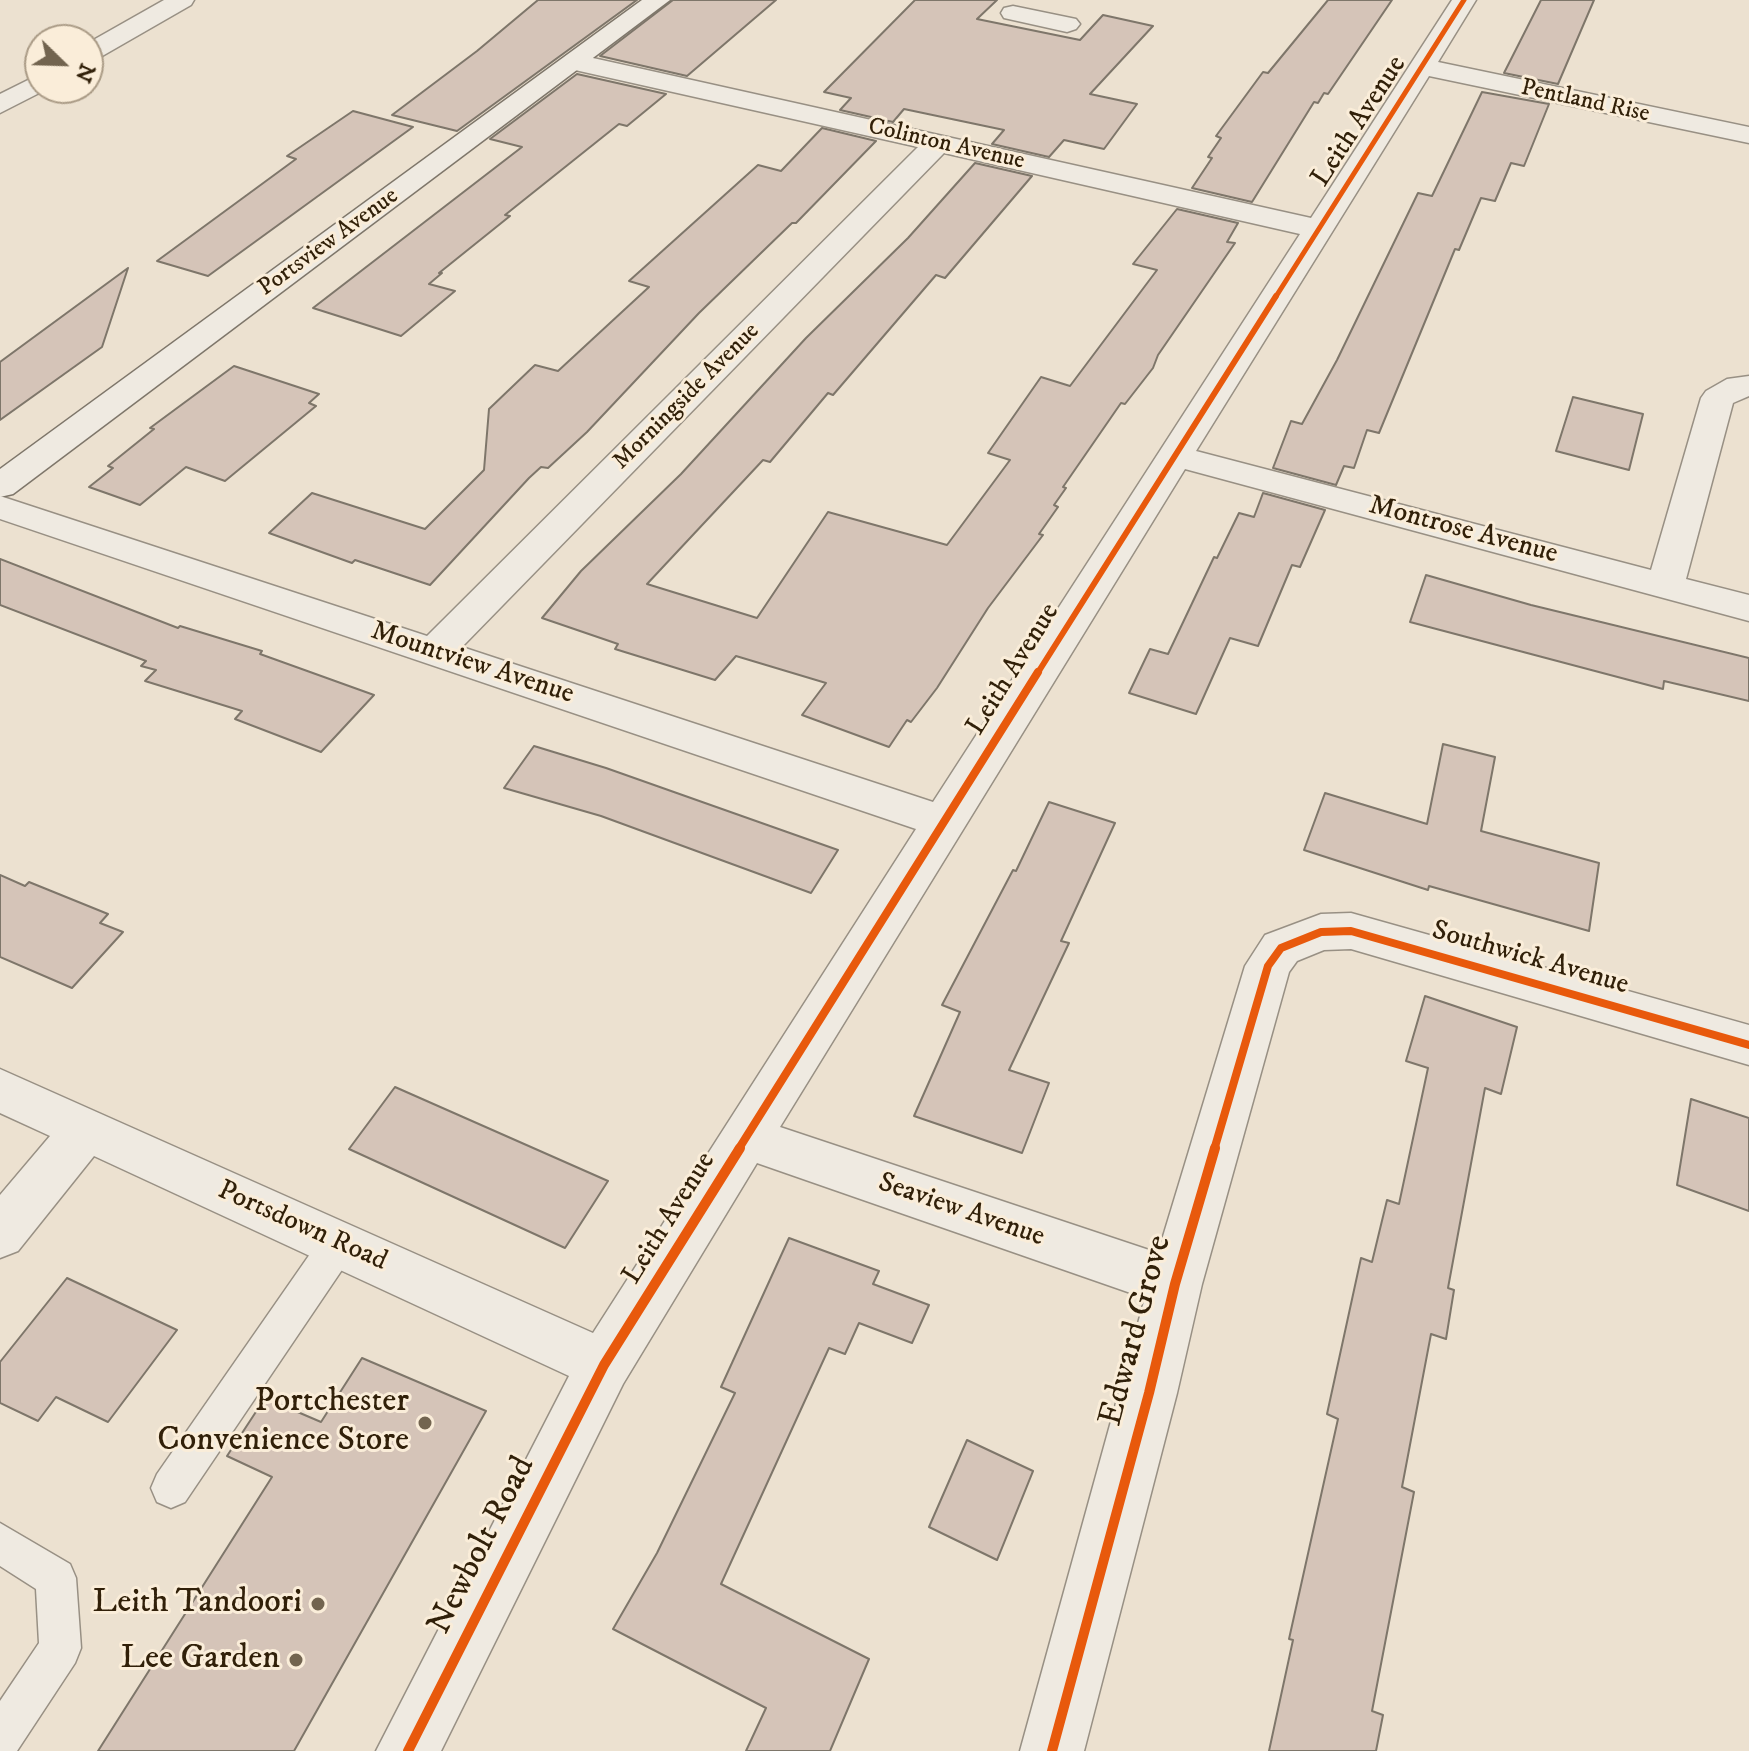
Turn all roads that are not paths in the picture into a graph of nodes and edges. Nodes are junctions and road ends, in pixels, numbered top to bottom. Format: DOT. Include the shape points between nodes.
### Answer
graph roads {
  1 [pos="182,0"];
  2 [pos="658,0"];
  3 [pos="1464,0"];
  4 [pos="1013,13"];
  5 [pos="1056,14"];
  6 [pos="104,45"];
  7 [pos="575,62"];
  8 [pos="1422,67"];
  9 [pos="24,91"];
  10 [pos="0,105"];
  11 [pos="1749,135"];
  12 [pos="938,143"];
  13 [pos="1318,229"];
  14 [pos="1749,386"];
  15 [pos="1176,456"];
  16 [pos="0,486"];
  17 [pos="0,507"];
  18 [pos="1665,588"];
  19 [pos="1749,608"];
  20 [pos="435,651"];
  21 [pos="943,822"];
  22 [pos="1297,939"];
  23 [pos="1749,1045"];
  24 [pos="0,1090"];
  25 [pos="86,1129"];
  26 [pos="747,1138"];
  27 [pos="0,1234"];
  28 [pos="339,1243"];
  29 [pos="1175,1284"];
  30 [pos="604,1365"];
  31 [pos="171,1488"];
  32 [pos="0,1543"];
  33 [pos="0,1739"];
  34 [pos="408,1751"];
  35 [pos="1052,1751"];
  1 -- 6 [label="street"];
  2 -- 7 [label="street, Portsview Avenue"];
  3 -- 8 [label="street, Leith Avenue"];
  4 -- 5 [label="street"];
  7 -- 12 [label="street, Colinton Avenue"];
  7 -- 16 [label="street, Portsview Avenue"];
  8 -- 11 [label="street, Pentland Rise"];
  8 -- 13 [label="street, Leith Avenue"];
  9 -- 10 [label="street"];
  12 -- 13 [label="street, Colinton Avenue"];
  12 -- 20 [label="street, Morningside Avenue"];
  13 -- 15 [label="street, Leith Avenue"];
  14 -- 18 [label="street" via="1718,398"];
  15 -- 18 [label="street, Montrose Avenue"];
  15 -- 21 [label="street, Leith Avenue"];
  17 -- 20 [label="street, Mountview Avenue"];
  18 -- 19 [label="street, Montrose Avenue"];
  20 -- 21 [label="street, Mountview Avenue"];
  21 -- 26 [label="street, Leith Avenue"];
  22 -- 23 [label="street, Southwick Avenue" via="1351,931"];
  22 -- 29 [label="street, Edward Grove" via="1281,948 1268,966"];
  24 -- 25 [label="street, Portsdown Road"];
  25 -- 27 [label="street"];
  25 -- 28 [label="street, Portsdown Road"];
  26 -- 29 [label="street, Seaview Avenue"];
  26 -- 30 [label="street, Leith Avenue"];
  28 -- 30 [label="street, Portsdown Road"];
  28 -- 31 [label="lane"];
  29 -- 35 [label="street, Edward Grove"];
  30 -- 34 [label="street, Newbolt Road"];
  32 -- 33 [label="lane" via="56,1578 60,1648"];
}
